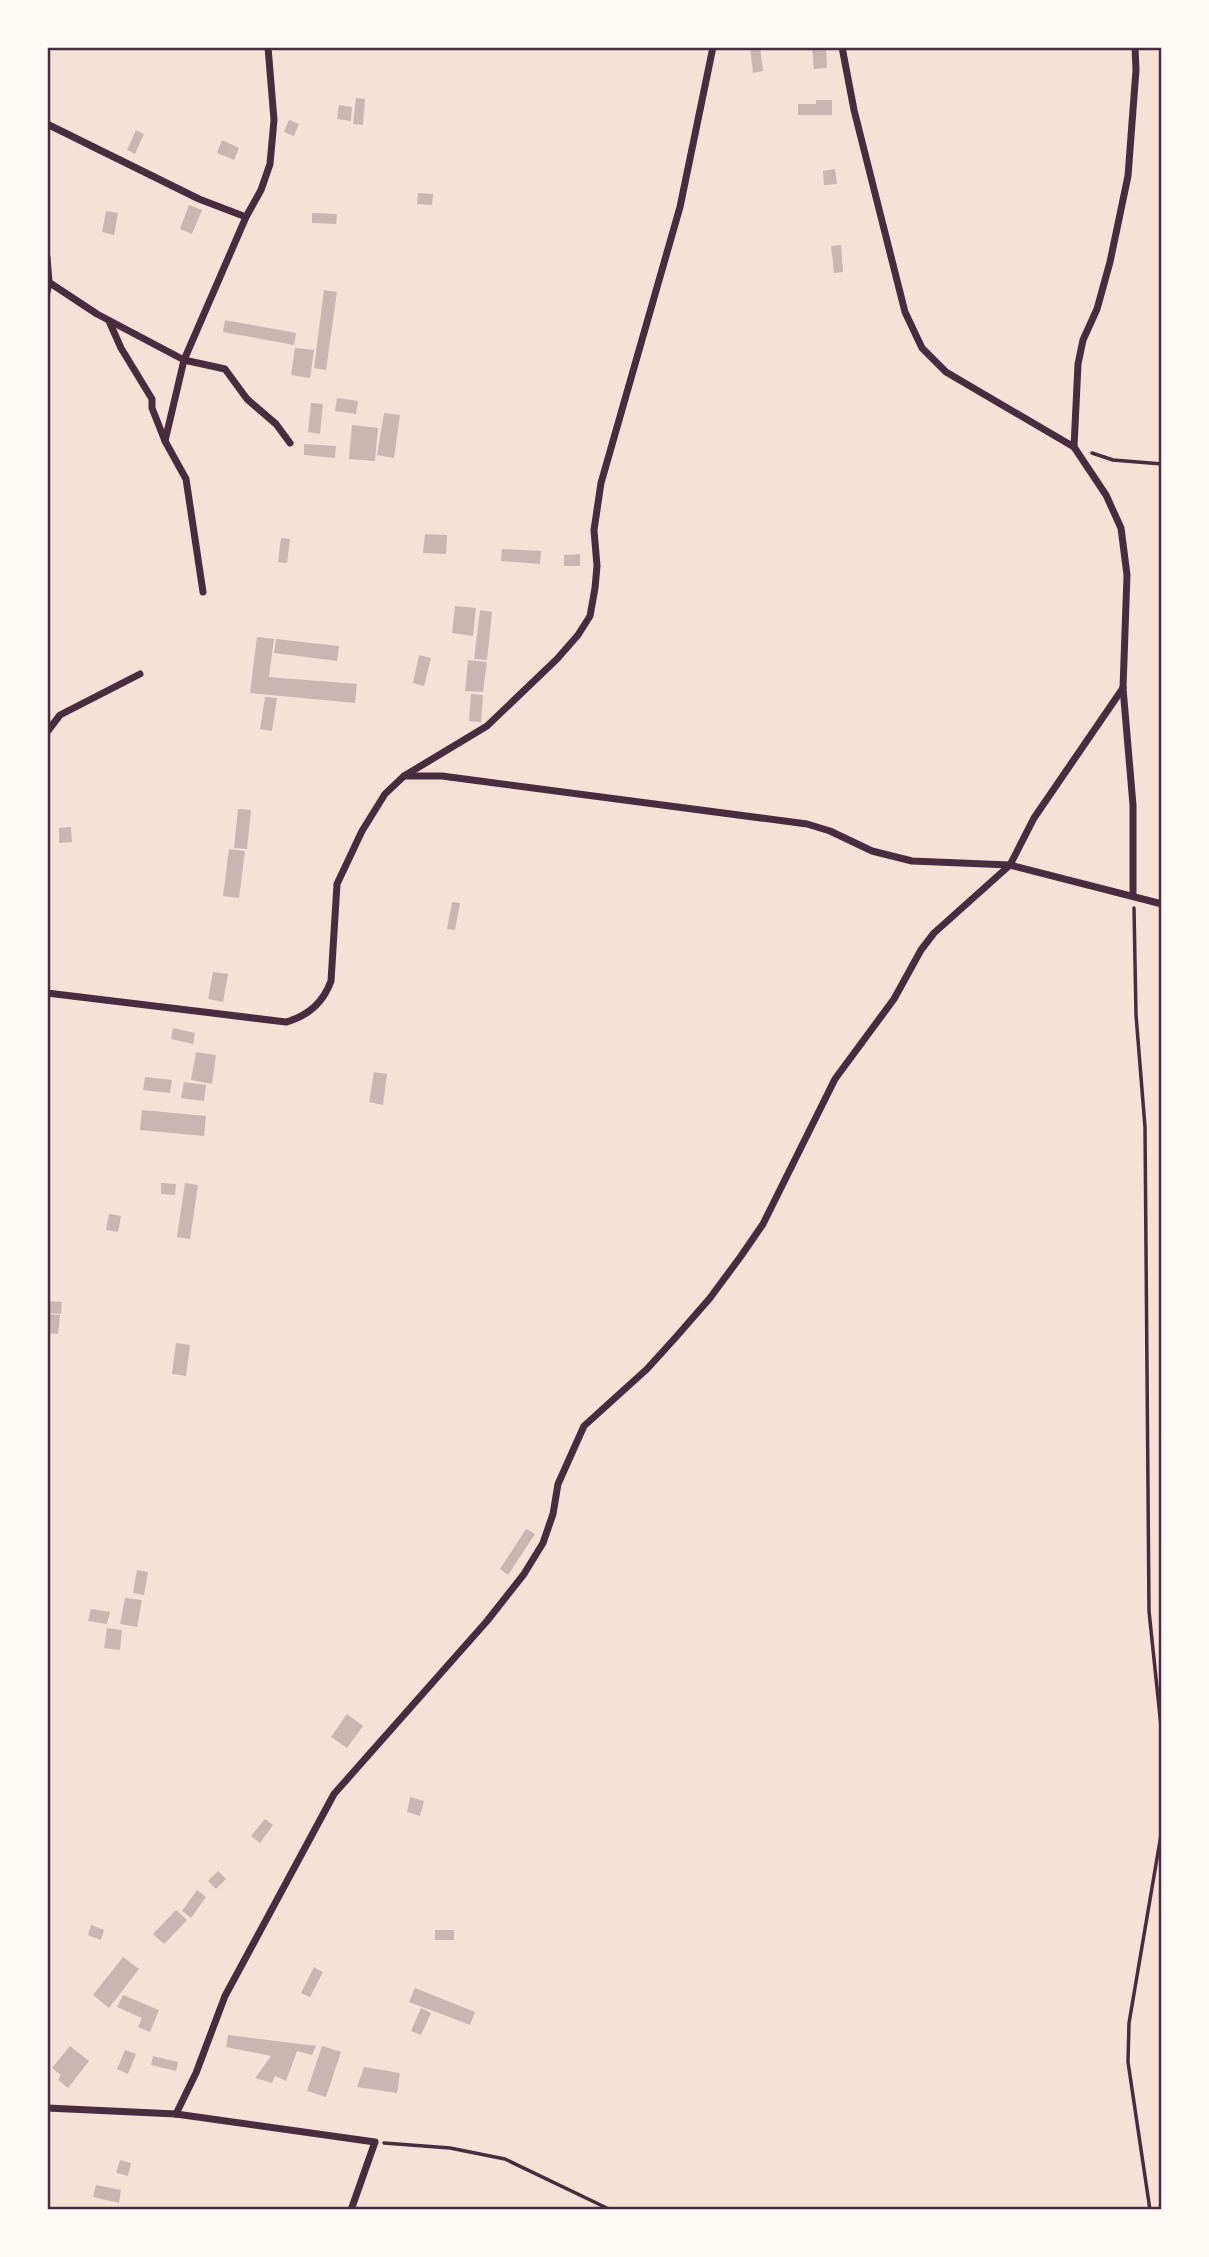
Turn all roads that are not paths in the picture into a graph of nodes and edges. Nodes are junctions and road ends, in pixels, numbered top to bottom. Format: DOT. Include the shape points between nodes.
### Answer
graph roads {
  1 [pos="268,47"];
  2 [pos="713,47"];
  3 [pos="842,47"];
  4 [pos="1135,47"];
  5 [pos="47,124"];
  6 [pos="246,217"];
  7 [pos="47,257"];
  8 [pos="48,282"];
  9 [pos="47,292"];
  10 [pos="109,320"];
  11 [pos="184,360"];
  12 [pos="164,441"];
  13 [pos="290,443"];
  14 [pos="1074,447"];
  15 [pos="203,592"];
  16 [pos="140,674"];
  17 [pos="1123,688"];
  18 [pos="47,732"];
  19 [pos="404,776"];
  20 [pos="1010,865"];
  21 [pos="1133,895"];
  22 [pos="1162,904"];
  23 [pos="47,993"];
  24 [pos="47,2108"];
  25 [pos="176,2114"];
  26 [pos="351,2210"];
  1 -- 6 [label="street" via="274,120 270,164"];
  2 -- 19 [label="street" via="680,207 601,483 590,616 557,659 487,726"];
  3 -- 14 [label="street" via="905,312 922,348 946,372"];
  4 -- 14 [label="street" via="1128,176 1110,262 1078,364"];
  5 -- 6 [label="street" via="199,199"];
  6 -- 11 [label="street"];
  7 -- 8 [label="street"];
  8 -- 9 [label="street"];
  8 -- 10 [label="street"];
  10 -- 11 [label="street"];
  10 -- 12 [label="street" via="152,399"];
  11 -- 12 [label="street"];
  11 -- 13 [label="street" via="225,369"];
  12 -- 15 [label="street" via="186,479"];
  14 -- 17 [label="street" via="1106,495 1121,528 1127,575"];
  16 -- 18 [label="street" via="60,715"];
  17 -- 20 [label="street" via="1034,818"];
  17 -- 21 [label="street" via="1133,806"];
  19 -- 20 [label="street" via="442,776 807,824 872,852 912,860"];
  19 -- 23 [label="street" via="385,794 348,857 337,884 331,981 326,995 302,1018 286,1022"];
  20 -- 21 [label="street"];
  20 -- 25 [label="street" via="920,950 894,999 835,1079 763,1224 710,1298 647,1368 584,1426 558,1484 542,1543 524,1574 334,1794 225,1996"];
  21 -- 22 [label="street"];
  24 -- 25 [label="street"];
  25 -- 26 [label="street" via="375,2142"];
}
